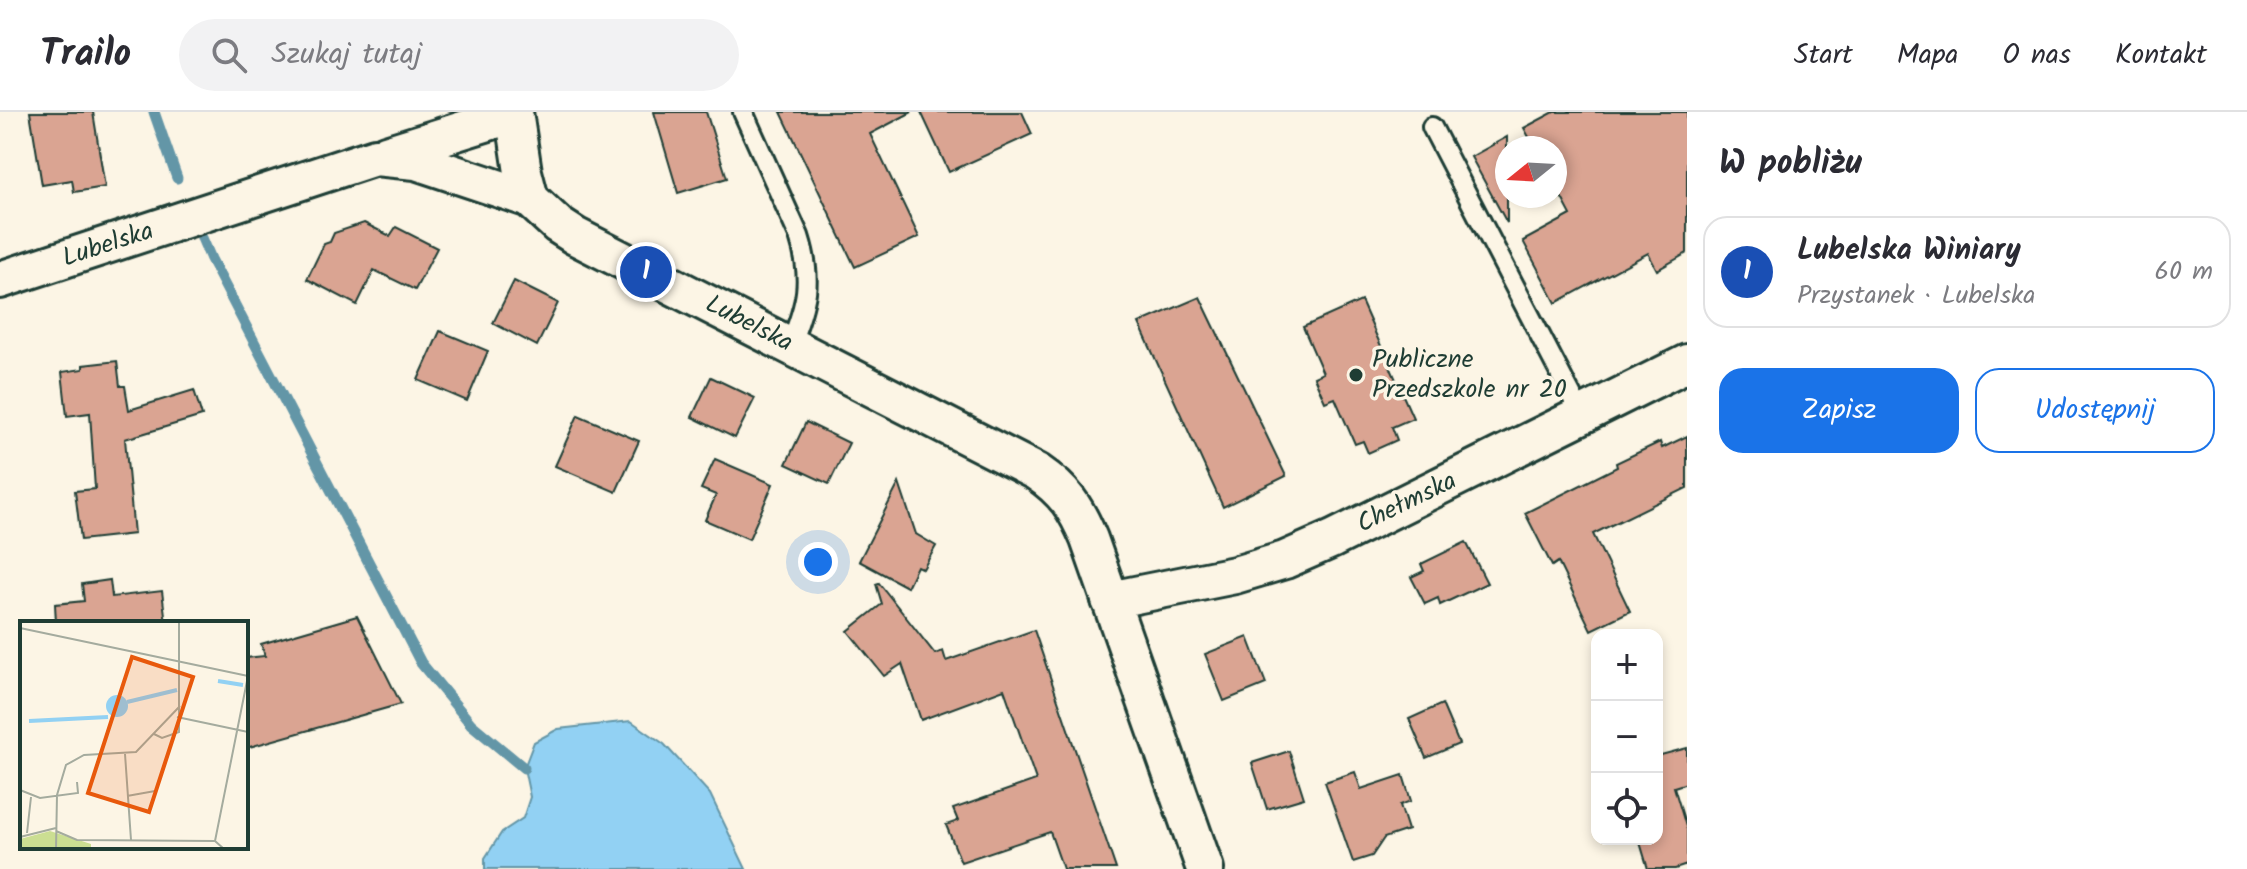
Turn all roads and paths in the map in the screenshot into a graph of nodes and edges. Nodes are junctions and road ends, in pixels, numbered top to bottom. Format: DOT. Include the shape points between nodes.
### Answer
graph roads {
  1 [pos="743,112"];
  2 [pos="517,113"];
  3 [pos="1432,127"];
  4 [pos="375,157"];
  5 [pos="530,199"];
  6 [pos="0,280"];
  7 [pos="790,345"];
  8 [pos="1687,363"];
  9 [pos="1582,416"];
  10 [pos="1110,600"];
  11 [pos="1205,869"];
  1 -- 7 [label="lane" via="799,236 808,272 804,312"];
  2 -- 4 [label="street"];
  2 -- 5 [label="street"];
  3 -- 9 [label="lane"];
  4 -- 5 [label="street, Lubelska" via="416,161"];
  4 -- 6 [label="street, Lubelska"];
  5 -- 7 [label="street, Lubelska" via="575,236"];
  7 -- 10 [label="street, Lubelska" via="1053,483 1079,514"];
  8 -- 9 [label="street, Chełmska"];
  9 -- 10 [label="street, Chełmska" via="1285,560"];
  10 -- 11 [label="street, Lubelska"];
}
